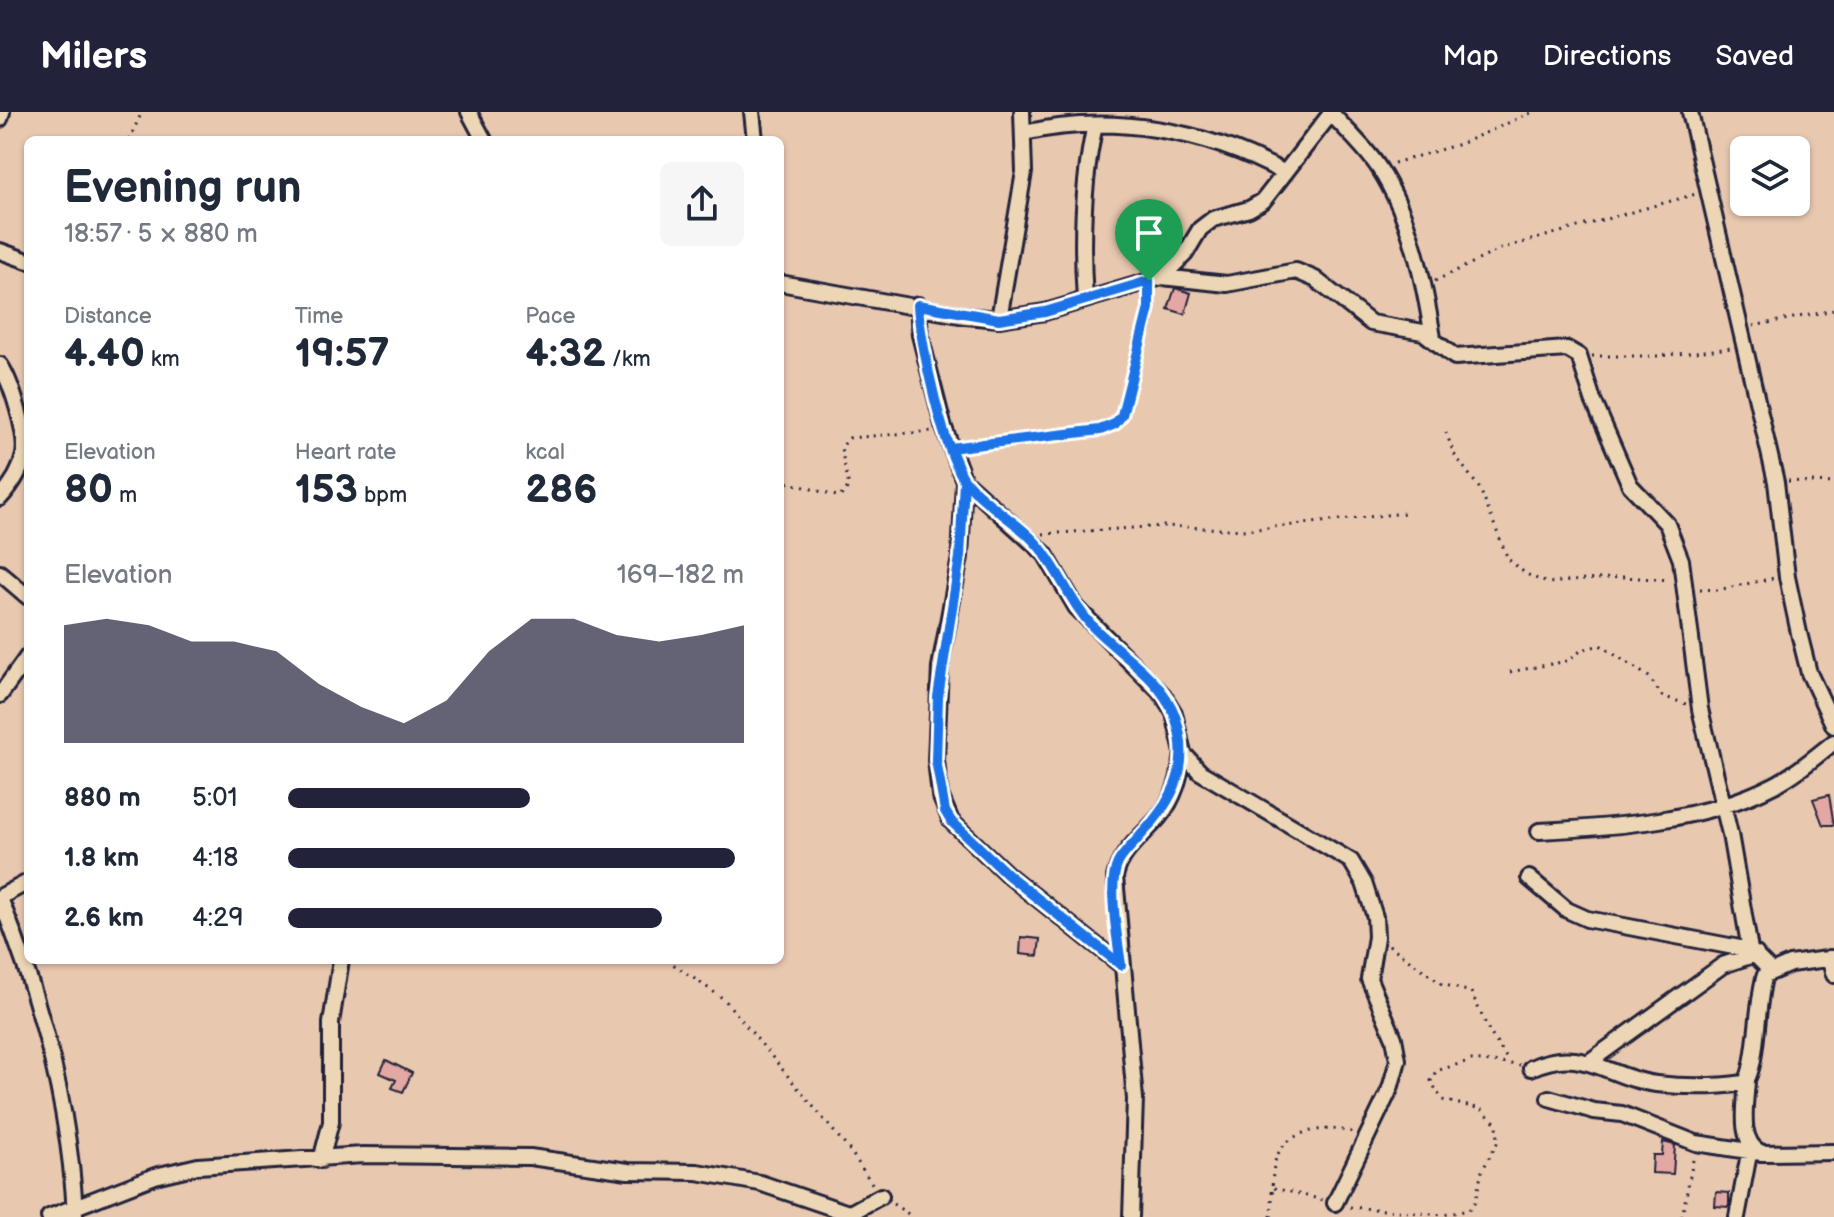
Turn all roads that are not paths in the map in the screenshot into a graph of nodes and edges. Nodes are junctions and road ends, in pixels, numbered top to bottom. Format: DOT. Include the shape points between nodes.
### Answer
graph roads {
  1 [pos="2,112"];
  2 [pos="469,112"];
  3 [pos="752,112"];
  4 [pos="1022,112"];
  5 [pos="1331,112"];
  6 [pos="1690,112"];
  7 [pos="0,119"];
  8 [pos="1093,120"];
  9 [pos="1024,133"];
  10 [pos="482,136"];
  11 [pos="755,136"];
  12 [pos="1285,173"];
  13 [pos="0,251"];
  14 [pos="24,260"];
  15 [pos="1156,279"];
  16 [pos="784,284"];
  17 [pos="1085,300"];
  18 [pos="918,305"];
  19 [pos="999,319"];
  20 [pos="1433,338"];
  21 [pos="0,365"];
  22 [pos="24,448"];
  23 [pos="24,455"];
  24 [pos="964,481"];
  25 [pos="0,498"];
  26 [pos="0,573"];
  27 [pos="24,594"];
  28 [pos="24,662"];
  29 [pos="0,695"];
  30 [pos="1834,726"];
  31 [pos="1834,742"];
  32 [pos="1183,753"];
  33 [pos="1723,807"];
  34 [pos="1539,831"];
  35 [pos="1529,878"];
  36 [pos="24,884"];
  37 [pos="0,898"];
  38 [pos="1753,952"];
  39 [pos="24,958"];
  40 [pos="1831,958"];
  41 [pos="26,964"];
  42 [pos="340,964"];
  43 [pos="1121,965"];
  44 [pos="1770,970"];
  45 [pos="1834,975"];
  46 [pos="1589,1062"];
  47 [pos="1531,1068"];
  48 [pos="1747,1081"];
  49 [pos="1549,1098"];
  50 [pos="1834,1152"];
  51 [pos="1755,1153"];
  52 [pos="321,1160"];
  53 [pos="881,1196"];
  54 [pos="1335,1203"];
  55 [pos="75,1213"];
  56 [pos="846,1215"];
  57 [pos="49,1217"];
  58 [pos="1131,1217"];
  59 [pos="1737,1217"];
  1 -- 7 [label="street"];
  2 -- 10 [label="street"];
  3 -- 11 [label="street"];
  4 -- 9 [label="street"];
  5 -- 12 [label="street"];
  5 -- 20 [label="street" via="1378,167 1396,199 1425,287"];
  6 -- 30 [label="street" via="1776,482 1787,577 1809,673"];
  8 -- 9 [label="street"];
  8 -- 12 [label="street" via="1196,135 1239,149"];
  8 -- 17 [label="street" via="1081,240"];
  9 -- 19 [label="street" via="1024,172"];
  12 -- 15 [label="street" via="1257,206 1220,216 1200,229 1185,254"];
  13 -- 14 [label="street"];
  15 -- 17 [label="street"];
  15 -- 20 [label="street" via="1227,284 1296,271 1315,279 1371,323"];
  16 -- 18 [label="street"];
  17 -- 19 [label="street"];
  18 -- 19 [label="street"];
  18 -- 24 [label="street" via="920,335 943,425"];
  20 -- 33 [label="street" via="1455,357 1567,349 1579,356 1630,485 1673,536 1700,709"];
  21 -- 22 [label="street"];
  23 -- 25 [label="street"];
  24 -- 32 [label="street" via="1028,535 1076,607 1163,695 1174,713"];
  24 -- 43 [label="street" via="958,568 940,667 936,760 942,803 951,821 1008,875"];
  26 -- 27 [label="street"];
  28 -- 29 [label="street"];
  31 -- 33 [label="street" via="1773,786"];
  32 -- 43 [label="street" via="1174,794 1117,864 1114,894"];
  32 -- 54 [label="street" via="1200,772 1351,861 1364,883 1375,917 1369,979 1398,1060 1390,1089"];
  33 -- 34 [label="street"];
  33 -- 38 [label="street"];
  35 -- 38 [label="street" via="1567,910 1587,919"];
  36 -- 37 [label="street"];
  37 -- 39 [label="street"];
  38 -- 44 [label="street"];
  38 -- 46 [label="street" via="1723,965"];
  40 -- 44 [label="street"];
  40 -- 45 [label="street"];
  41 -- 55 [label="street" via="50,1053"];
  42 -- 52 [label="street" via="331,1023 331,1122"];
  43 -- 58 [label="street" via="1135,1099"];
  44 -- 48 [label="street" via="1762,981"];
  46 -- 47 [label="street" via="1557,1058"];
  46 -- 48 [label="street" via="1655,1084"];
  48 -- 51 [label="street" via="1746,1134"];
  49 -- 51 [label="street" via="1622,1114 1696,1143"];
  50 -- 51 [label="street"];
  51 -- 59 [label="street"];
  52 -- 55 [label="street" via="198,1166 155,1176"];
  52 -- 56 [label="street" via="363,1155 530,1157 628,1171 697,1172 760,1183"];
  53 -- 56 [label="street"];
  55 -- 57 [label="street"];
}
